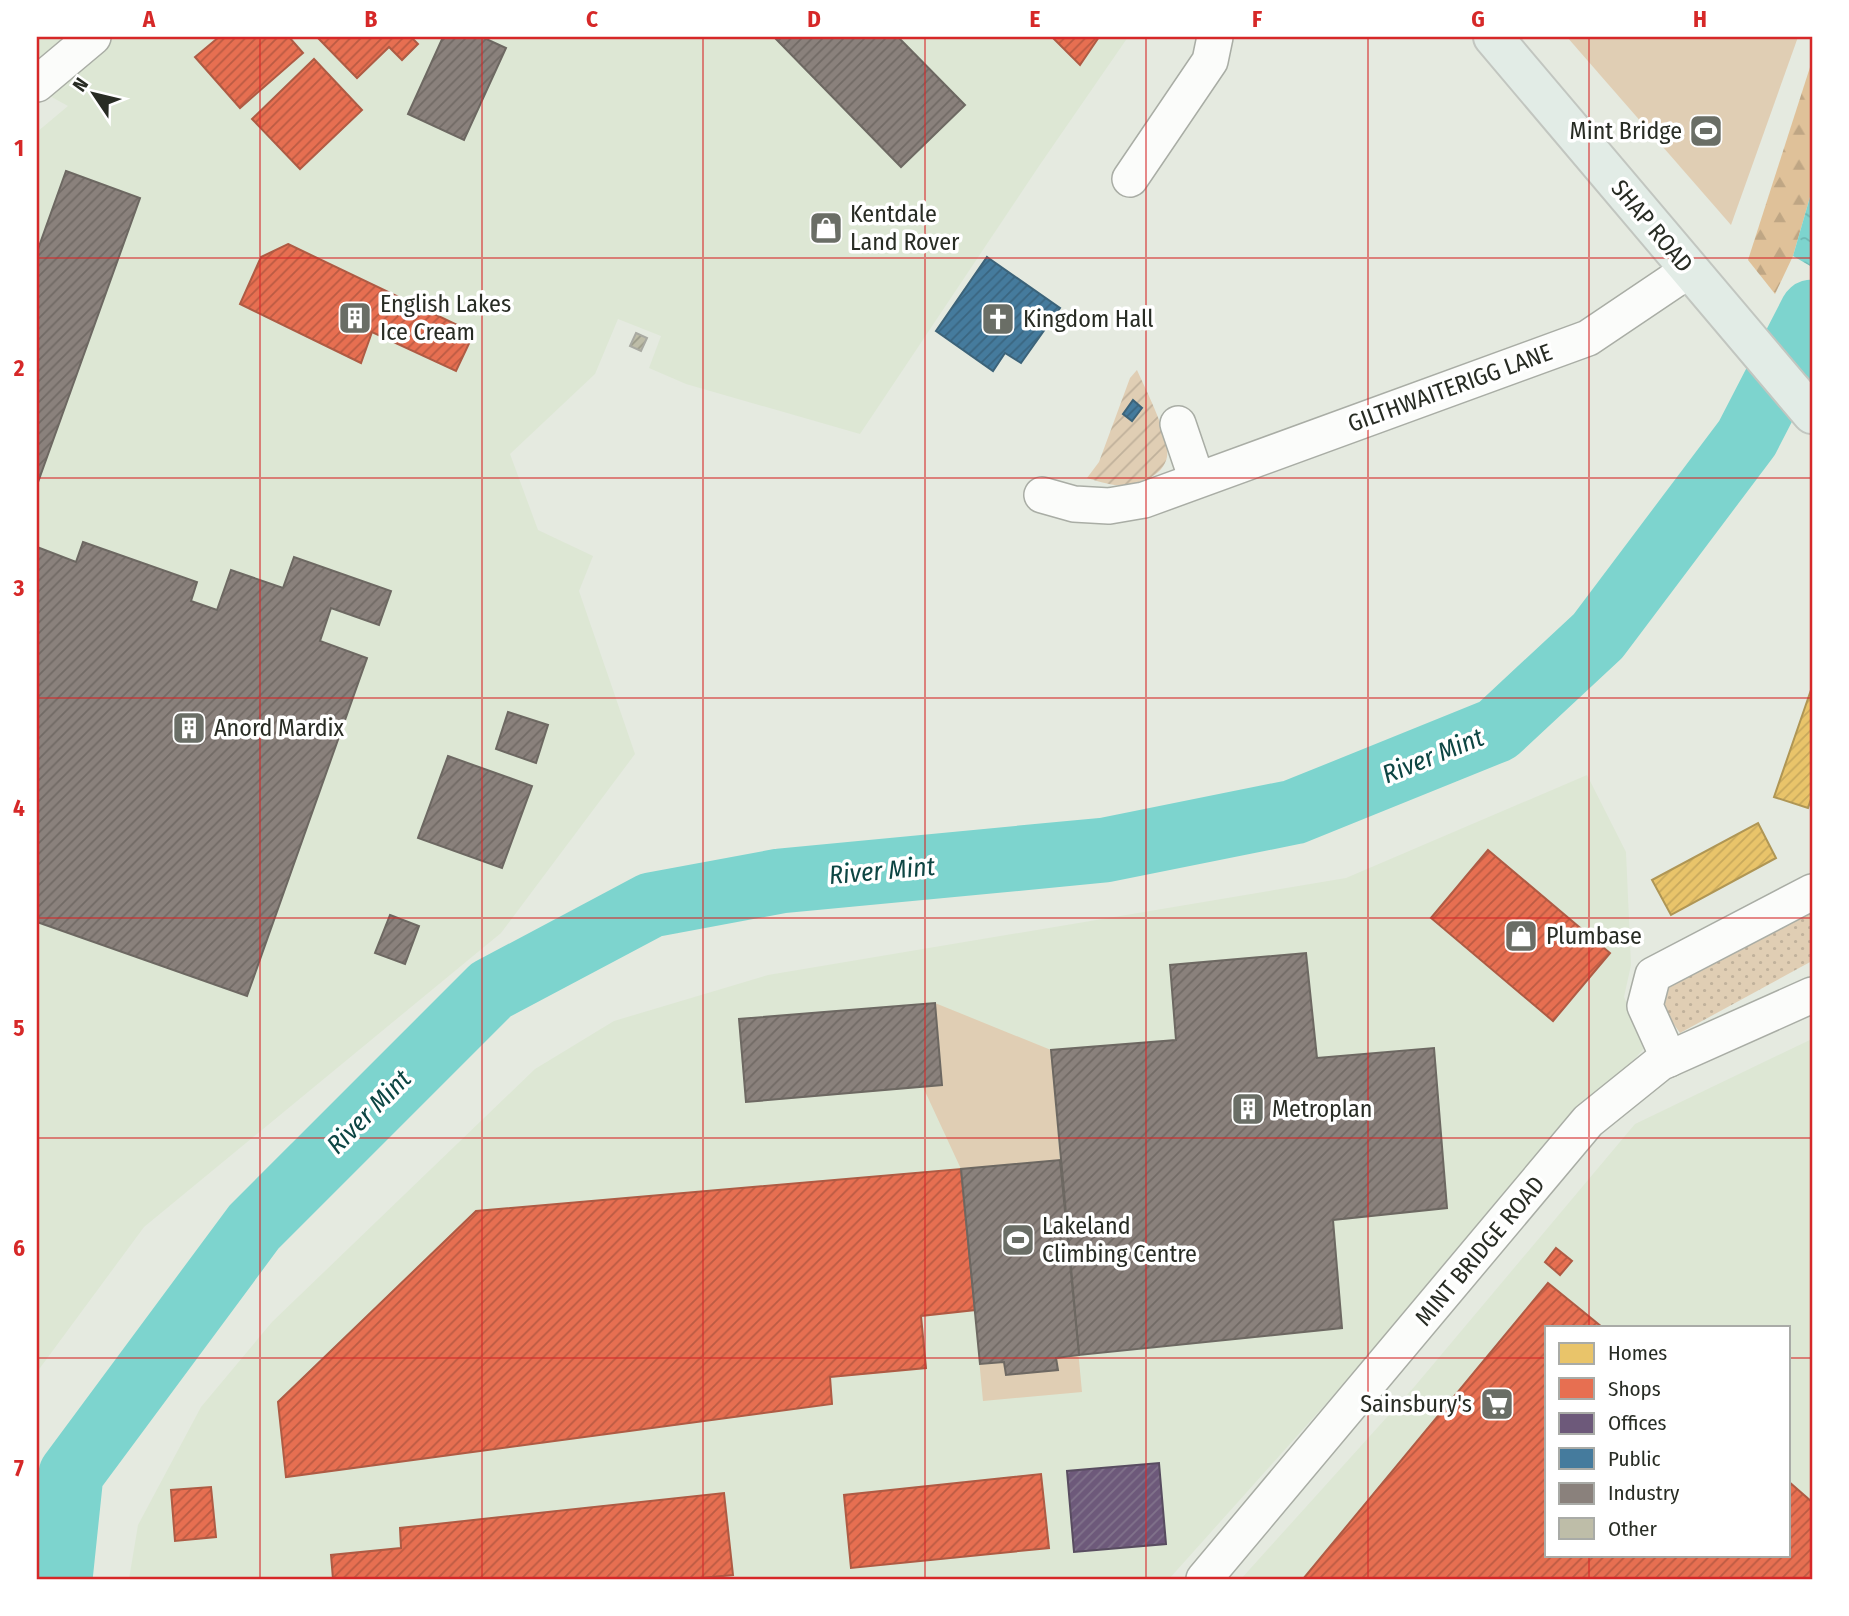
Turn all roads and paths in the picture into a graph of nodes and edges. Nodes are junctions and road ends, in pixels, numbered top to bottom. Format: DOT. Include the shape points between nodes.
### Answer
graph roads {
  1 [pos="93,37"];
  2 [pos="1215,37"];
  3 [pos="1493,37"];
  4 [pos="37,84"];
  5 [pos="1130,179"];
  6 [pos="1689,270"];
  7 [pos="1812,413"];
  8 [pos="1178,424"];
  9 [pos="1197,480"];
  10 [pos="1042,495"];
  11 [pos="1812,892"];
  12 [pos="1812,995"];
  13 [pos="1669,1059"];
  14 [pos="1204,1579"];
  1 -- 4 [label="street"];
  2 -- 5 [label="street" via="1210,61"];
  3 -- 6 [label="highway, SHAP ROAD"];
  6 -- 7 [label="highway, SHAP ROAD"];
  6 -- 9 [label="street, GILTHWAITERIGG LANE" via="1588,338"];
  8 -- 9 [label="street"];
  9 -- 10 [label="street, GILTHWAITERIGG LANE" via="1144,500 1109,506 1074,504"];
  11 -- 13 [label="street" via="1653,975 1645,1006"];
  12 -- 13 [label="street, MINT BRIDGE ROAD"];
  13 -- 14 [label="street, MINT BRIDGE ROAD" via="1588,1121"];
}
